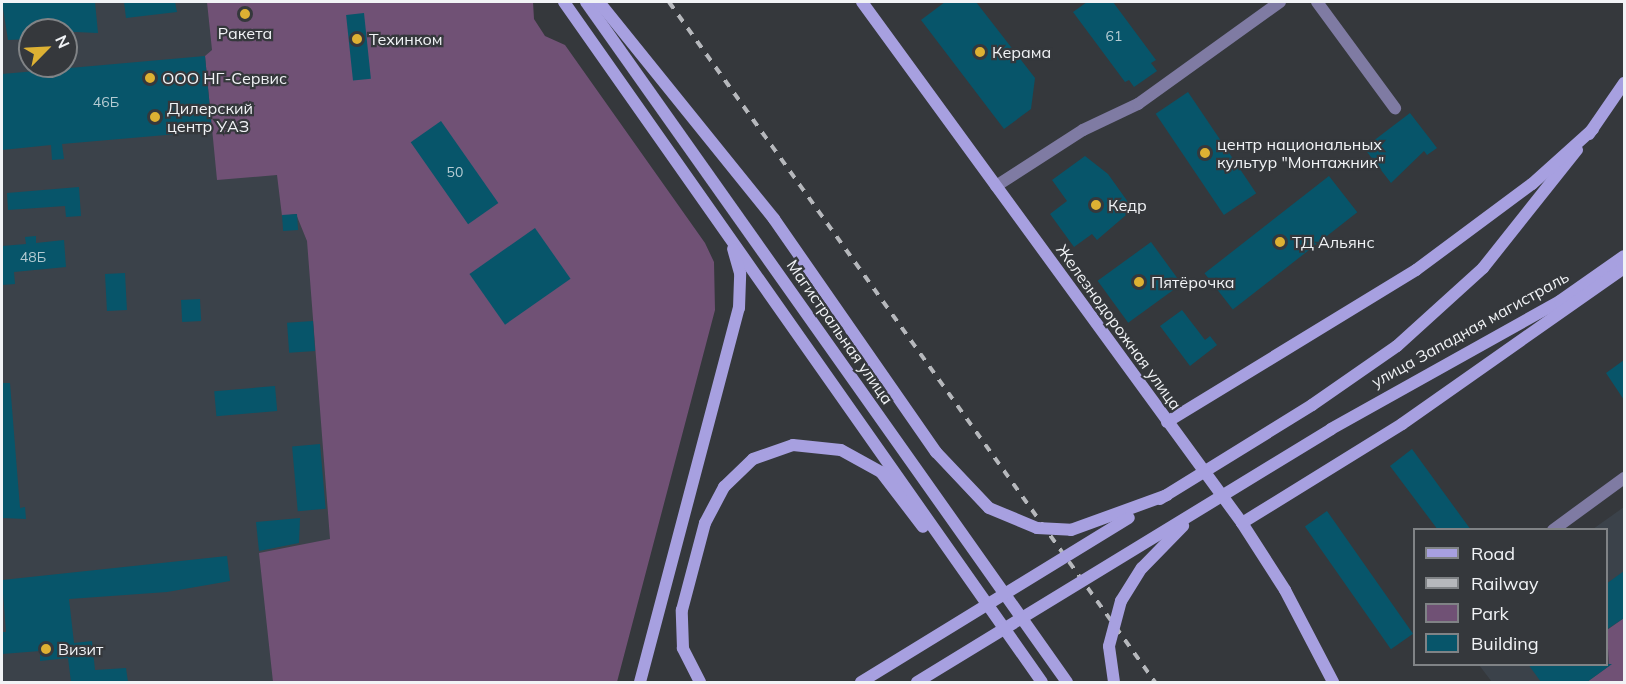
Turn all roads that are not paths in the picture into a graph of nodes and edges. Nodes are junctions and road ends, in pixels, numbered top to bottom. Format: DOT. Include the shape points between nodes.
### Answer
graph roads {
  1 [pos="564,2"];
  2 [pos="586,2"];
  3 [pos="599,2"];
  4 [pos="862,2"];
  5 [pos="1280,2"];
  6 [pos="1317,2"];
  7 [pos="1624,83"];
  8 [pos="1395,108"];
  9 [pos="1593,129"];
  10 [pos="996,186"];
  11 [pos="725,231"];
  12 [pos="1624,256"];
  13 [pos="1624,268"];
  14 [pos="1167,422"];
  15 [pos="1624,478"];
  16 [pos="1167,495"];
  17 [pos="1200,510"];
  18 [pos="1242,523"];
  19 [pos="1556,528"];
  20 [pos="970,580"];
  21 [pos="1017,647"];
  22 [pos="640,682"];
  23 [pos="700,682"];
  24 [pos="861,682"];
  25 [pos="917,682"];
  26 [pos="1035,682"];
  27 [pos="1042,682"];
  28 [pos="1067,682"];
  29 [pos="1114,682"];
  30 [pos="1333,682"];
  1 -- 11 [label="main road"];
  2 -- 28 [label="main road, Магистральная улица"];
  3 -- 16 [label="main road, bridge" via="774,219 936,452 989,508 1037,528 1071,530"];
  4 -- 10 [label="main road, Железнодорожная улица"];
  5 -- 10 [label="street" via="1138,104 1083,130"];
  6 -- 8 [label="street"];
  7 -- 9 [label="main road, улица Западная магистраль"];
  9 -- 14 [label="main road" via="1532,184 1416,270"];
  9 -- 16 [label="main road, улица Западная магистраль, bridge" via="1483,268 1396,346 1312,405"];
  10 -- 14 [label="main road, Железнодорожная улица"];
  11 -- 20 [label="main road"];
  11 -- 22 [label="main road" via="740,273 739,308"];
  12 -- 17 [label="main road, улица Западная магистраль, bridge" via="1560,301 1330,429"];
  13 -- 18 [label="main road" via="1402,424"];
  14 -- 18 [label="main road, Железнодорожная улица"];
  15 -- 19 [label="street"];
  16 -- 24 [label="main road, bridge"];
  17 -- 25 [label="main road, bridge"];
  17 -- 29 [label="main road, bridge" via="1142,568 1121,601 1109,646"];
  18 -- 30 [label="main road, Железнодорожная улица" via="1290,599"];
  20 -- 21 [label="main road"];
  20 -- 23 [label="main road" via="870,464 826,446 793,445 767,452 724,487 705,523 681,629 689,665"];
  21 -- 26 [label="main road"];
  21 -- 27 [label="main road"];
}
